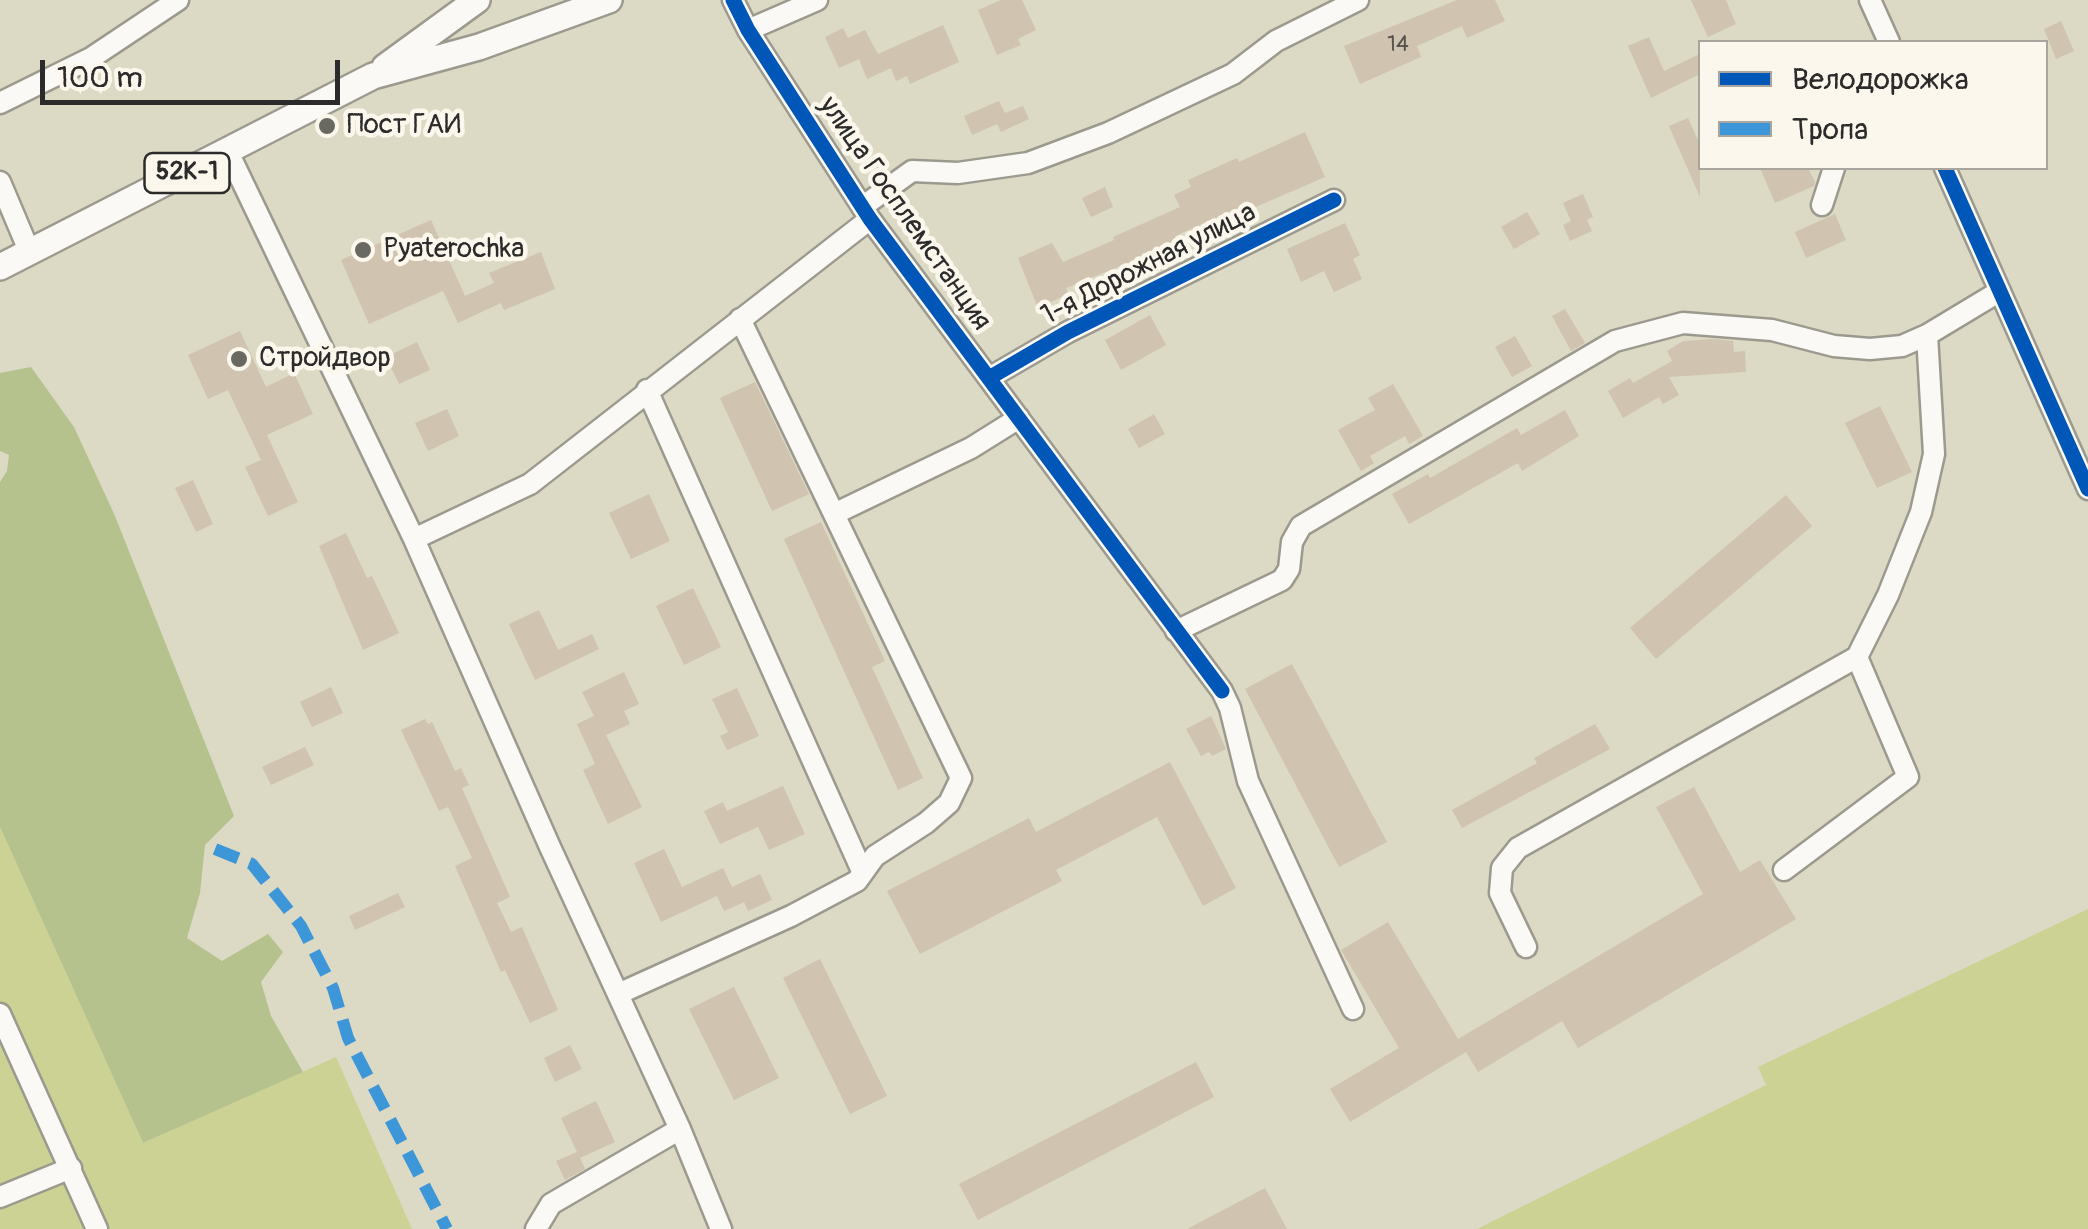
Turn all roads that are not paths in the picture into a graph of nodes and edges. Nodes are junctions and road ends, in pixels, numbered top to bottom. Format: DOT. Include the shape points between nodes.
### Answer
graph roads {
  1 [pos="178,0"];
  2 [pos="477,0"];
  3 [pos="609,0"];
  4 [pos="734,0"];
  5 [pos="817,0"];
  6 [pos="1358,0"];
  7 [pos="1870,0"];
  8 [pos="748,30"];
  9 [pos="1888,40"];
  10 [pos="374,76"];
  11 [pos="0,104"];
  12 [pos="228,152"];
  13 [pos="1833,170"];
  14 [pos="1946,170"];
  15 [pos="0,182"];
  16 [pos="1334,200"];
  17 [pos="1822,205"];
  18 [pos="866,213"];
  19 [pos="30,253"];
  20 [pos="0,267"];
  21 [pos="2000,291"];
  22 [pos="740,319"];
  23 [pos="1927,335"];
  24 [pos="989,378"];
  25 [pos="647,390"];
  26 [pos="1019,418"];
  27 [pos="2088,488"];
  28 [pos="834,514"];
  29 [pos="414,539"];
  30 [pos="1176,631"];
  31 [pos="1857,657"];
  32 [pos="1784,870"];
  33 [pos="862,872"];
  34 [pos="1526,948"];
  35 [pos="618,994"];
  36 [pos="1353,1008"];
  37 [pos="0,1014"];
  38 [pos="680,1128"];
  39 [pos="70,1168"];
  40 [pos="0,1197"];
  41 [pos="96,1229"];
  42 [pos="536,1229"];
  43 [pos="721,1229"];
  1 -- 11 [label="street" via="91,58"];
  2 -- 10 [label="main road, 52К-1"];
  3 -- 10 [label="main road" via="479,48"];
  4 -- 8 [label="street, улица Госплемстанция"];
  5 -- 8 [label="street"];
  6 -- 18 [label="street" via="1276,41 1233,74 1108,134 1028,162 958,173 912,171"];
  7 -- 9 [label="street"];
  8 -- 18 [label="street, улица Госплемстанция"];
  10 -- 12 [label="main road, 52К-1"];
  12 -- 19 [label="main road, 52К-1"];
  12 -- 29 [label="street"];
  13 -- 17 [label="street"];
  14 -- 21 [label="street"];
  15 -- 19 [label="street"];
  16 -- 24 [label="street, 1-я Дорожная улица"];
  18 -- 22 [label="street"];
  18 -- 24 [label="street, улица Госплемстанция"];
  19 -- 20 [label="main road, 52К-1"];
  21 -- 23 [label="street"];
  21 -- 27 [label="street"];
  22 -- 25 [label="street"];
  22 -- 28 [label="street"];
  23 -- 30 [label="street" via="1870,349 1772,330 1683,323 1615,341 1301,526 1282,580"];
  23 -- 31 [label="street" via="1934,454 1921,512"];
  24 -- 26 [label="street, улица Госплемстанция"];
  25 -- 29 [label="street" via="530,484"];
  25 -- 33 [label="street"];
  26 -- 28 [label="street"];
  26 -- 30 [label="street, улица Госплемстанция"];
  28 -- 33 [label="street" via="961,778 949,802"];
  29 -- 35 [label="street"];
  30 -- 36 [label="street, улица Госплемстанция" via="1230,708 1248,781"];
  31 -- 32 [label="street" via="1908,777"];
  31 -- 34 [label="street" via="1518,848 1502,868 1500,894"];
  33 -- 35 [label="street" via="857,881 791,916"];
  35 -- 38 [label="street"];
  37 -- 39 [label="street"];
  38 -- 42 [label="street" via="550,1204"];
  38 -- 43 [label="street"];
  39 -- 40 [label="street"];
  39 -- 41 [label="street"];
}
